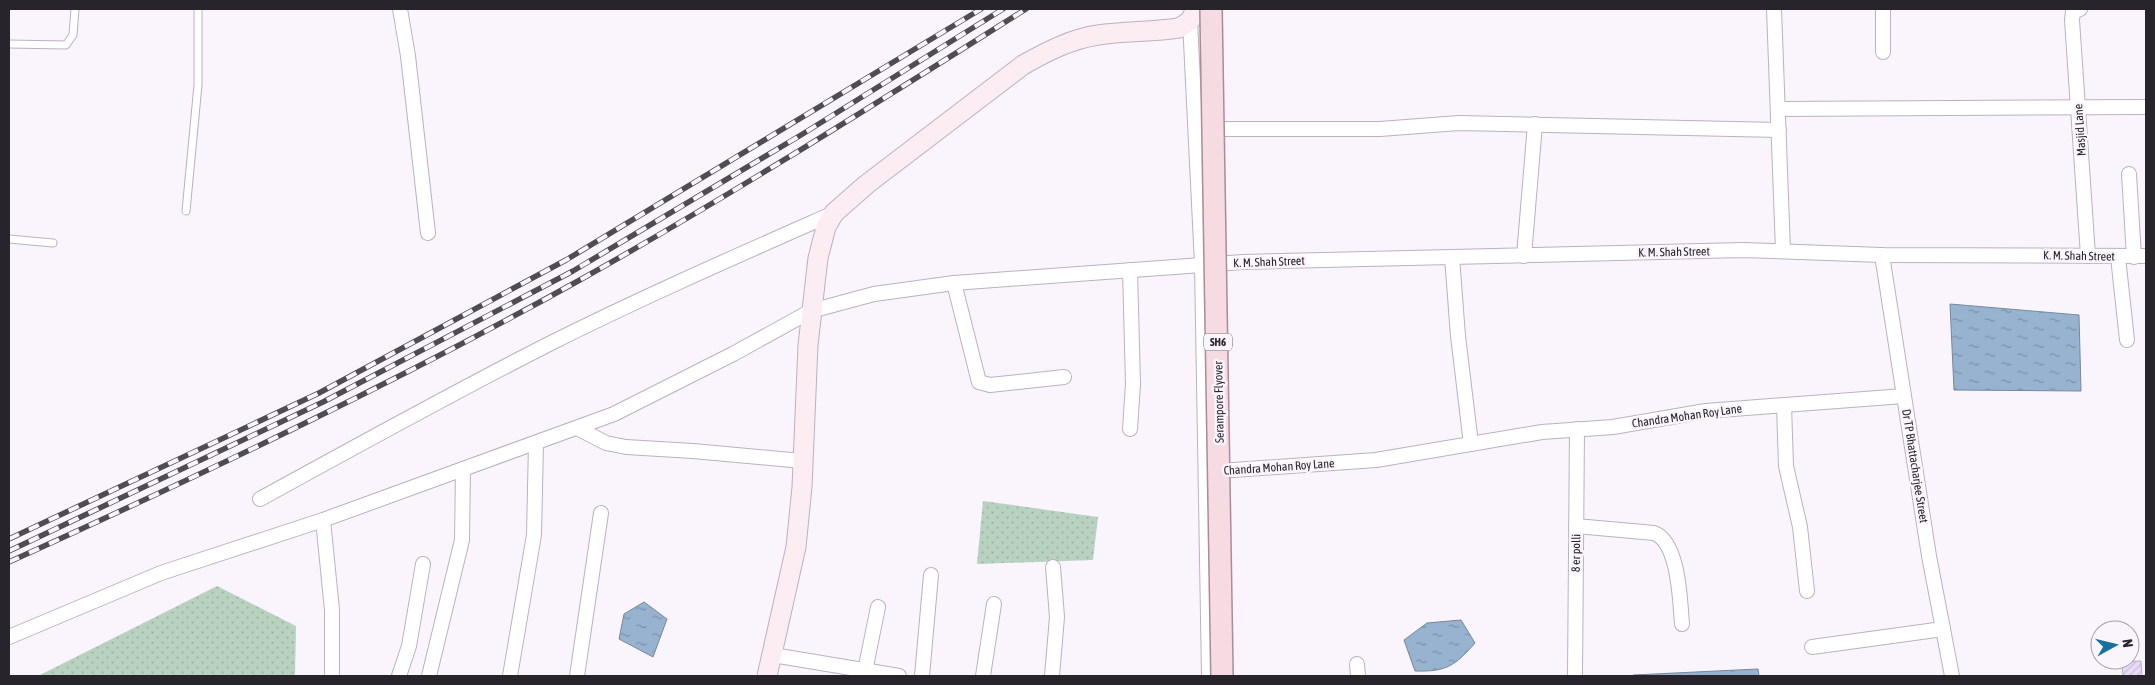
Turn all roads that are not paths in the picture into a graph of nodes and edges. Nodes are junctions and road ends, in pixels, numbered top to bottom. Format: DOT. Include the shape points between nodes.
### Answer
graph roads {
  1 [pos="75,9"];
  2 [pos="198,9"];
  3 [pos="400,9"];
  4 [pos="1212,9"];
  5 [pos="1774,9"];
  6 [pos="1883,9"];
  7 [pos="2080,9"];
  8 [pos="1193,15"];
  9 [pos="9,44"];
  10 [pos="1883,52"];
  11 [pos="2078,106"];
  12 [pos="2146,107"];
  13 [pos="1778,108"];
  14 [pos="1535,124"];
  15 [pos="1196,129"];
  16 [pos="1779,130"];
  17 [pos="2129,174"];
  18 [pos="186,211"];
  19 [pos="834,214"];
  20 [pos="428,233"];
  21 [pos="9,239"];
  22 [pos="53,243"];
  23 [pos="1783,251"];
  24 [pos="1882,255"];
  25 [pos="1524,256"];
  26 [pos="2088,256"];
  27 [pos="2118,256"];
  28 [pos="2140,256"];
  29 [pos="1452,258"];
  30 [pos="1202,264"];
  31 [pos="1130,270"];
  32 [pos="954,283"];
  33 [pos="811,311"];
  34 [pos="2127,340"];
  35 [pos="1064,377"];
  36 [pos="1904,396"];
  37 [pos="1784,405"];
  38 [pos="577,428"];
  39 [pos="1130,429"];
  40 [pos="1577,430"];
  41 [pos="536,443"];
  42 [pos="1471,444"];
  43 [pos="802,461"];
  44 [pos="463,469"];
  45 [pos="1206,472"];
  46 [pos="260,499"];
  47 [pos="600,513"];
  48 [pos="322,520"];
  49 [pos="1576,526"];
  50 [pos="423,564"];
  51 [pos="1053,567"];
  52 [pos="931,575"];
  53 [pos="1807,591"];
  54 [pos="994,604"];
  55 [pos="878,607"];
  56 [pos="1682,624"];
  57 [pos="1943,629"];
  58 [pos="9,637"];
  59 [pos="1812,647"];
  60 [pos="773,655"];
  61 [pos="864,673"];
  62 [pos="332,676"];
  63 [pos="399,676"];
  64 [pos="429,676"];
  65 [pos="510,676"];
  66 [pos="577,676"];
  67 [pos="767,676"];
  68 [pos="899,676"];
  69 [pos="922,676"];
  70 [pos="983,676"];
  71 [pos="1052,676"];
  72 [pos="1209,676"];
  73 [pos="1222,676"];
  74 [pos="1575,676"];
  75 [pos="1952,676"];
  1 -- 9 [label="lane" via="73,35 66,45"];
  2 -- 18 [label="lane" via="198,85"];
  3 -- 20 [label="street"];
  4 -- 73 [label="main road, Serampore Flyover / SH6, bridge"];
  5 -- 13 [label="street"];
  6 -- 10 [label="street"];
  7 -- 11 [label="street, Masjid Lane" via="2072,15"];
  8 -- 15 [label="street"];
  8 -- 19 [label="street" via="1183,26 1084,38 1039,56 899,158"];
  11 -- 12 [label="street"];
  11 -- 13 [label="street"];
  11 -- 26 [label="street, Masjid Lane"];
  13 -- 16 [label="street"];
  14 -- 15 [label="street" via="1459,123 1380,129"];
  14 -- 16 [label="street"];
  14 -- 25 [label="street"];
  15 -- 30 [label="street"];
  16 -- 23 [label="street"];
  17 -- 28 [label="street"];
  19 -- 33 [label="street" via="822,237"];
  19 -- 46 [label="street" via="554,342 426,407"];
  21 -- 22 [label="lane"];
  23 -- 24 [label="street, K. M. Shah Street"];
  23 -- 25 [label="street, K. M. Shah Street"];
  24 -- 26 [label="street, K. M. Shah Street"];
  24 -- 36 [label="street, Dr TP Bhattacharjee Street"];
  25 -- 29 [label="street, K. M. Shah Street"];
  26 -- 27 [label="street, K. M. Shah Street"];
  27 -- 28 [label="street, K. M. Shah Street"];
  27 -- 34 [label="street"];
  29 -- 30 [label="street, K. M. Shah Street"];
  29 -- 42 [label="street"];
  30 -- 31 [label="street, K. M. Shah Street"];
  30 -- 45 [label="street"];
  31 -- 32 [label="street, K. M. Shah Street"];
  31 -- 39 [label="street" via="1133,367"];
  32 -- 33 [label="street, K. M. Shah Street" via="858,297"];
  32 -- 35 [label="street" via="979,382 990,385"];
  33 -- 38 [label="street, K. M. Shah Street" via="631,406"];
  33 -- 43 [label="street"];
  36 -- 37 [label="street, Chandra Mohan Roy Lane"];
  36 -- 57 [label="street, Dr TP Bhattacharjee Street"];
  37 -- 40 [label="street, Chandra Mohan Roy Lane" via="1706,411"];
  37 -- 53 [label="street" via="1786,466 1800,527"];
  38 -- 41 [label="street, K. M. Shah Street"];
  38 -- 43 [label="street" via="606,443 626,447"];
  40 -- 42 [label="street, Chandra Mohan Roy Lane" via="1542,432"];
  40 -- 49 [label="street, 8 er polli"];
  41 -- 44 [label="street, K. M. Shah Street"];
  41 -- 65 [label="street" via="534,535"];
  42 -- 45 [label="street, Chandra Mohan Roy Lane" via="1376,460"];
  43 -- 60 [label="street" via="796,547"];
  44 -- 48 [label="street, K. M. Shah Street"];
  44 -- 64 [label="street" via="462,540"];
  45 -- 72 [label="street"];
  47 -- 66 [label="street"];
  48 -- 58 [label="street, K. M. Shah Street" via="161,573"];
  48 -- 62 [label="street" via="332,610"];
  49 -- 56 [label="street" via="1654,532 1663,538 1672,554"];
  49 -- 74 [label="street, 8 er polli"];
  50 -- 63 [label="street" via="409,646"];
  51 -- 71 [label="street" via="1057,617"];
  52 -- 69 [label="street"];
  54 -- 70 [label="street"];
  55 -- 61 [label="street"];
  57 -- 59 [label="street"];
  57 -- 75 [label="street, Dr TP Bhattacharjee Street"];
  60 -- 61 [label="street"];
  60 -- 67 [label="street"];
  61 -- 68 [label="street"];
}
